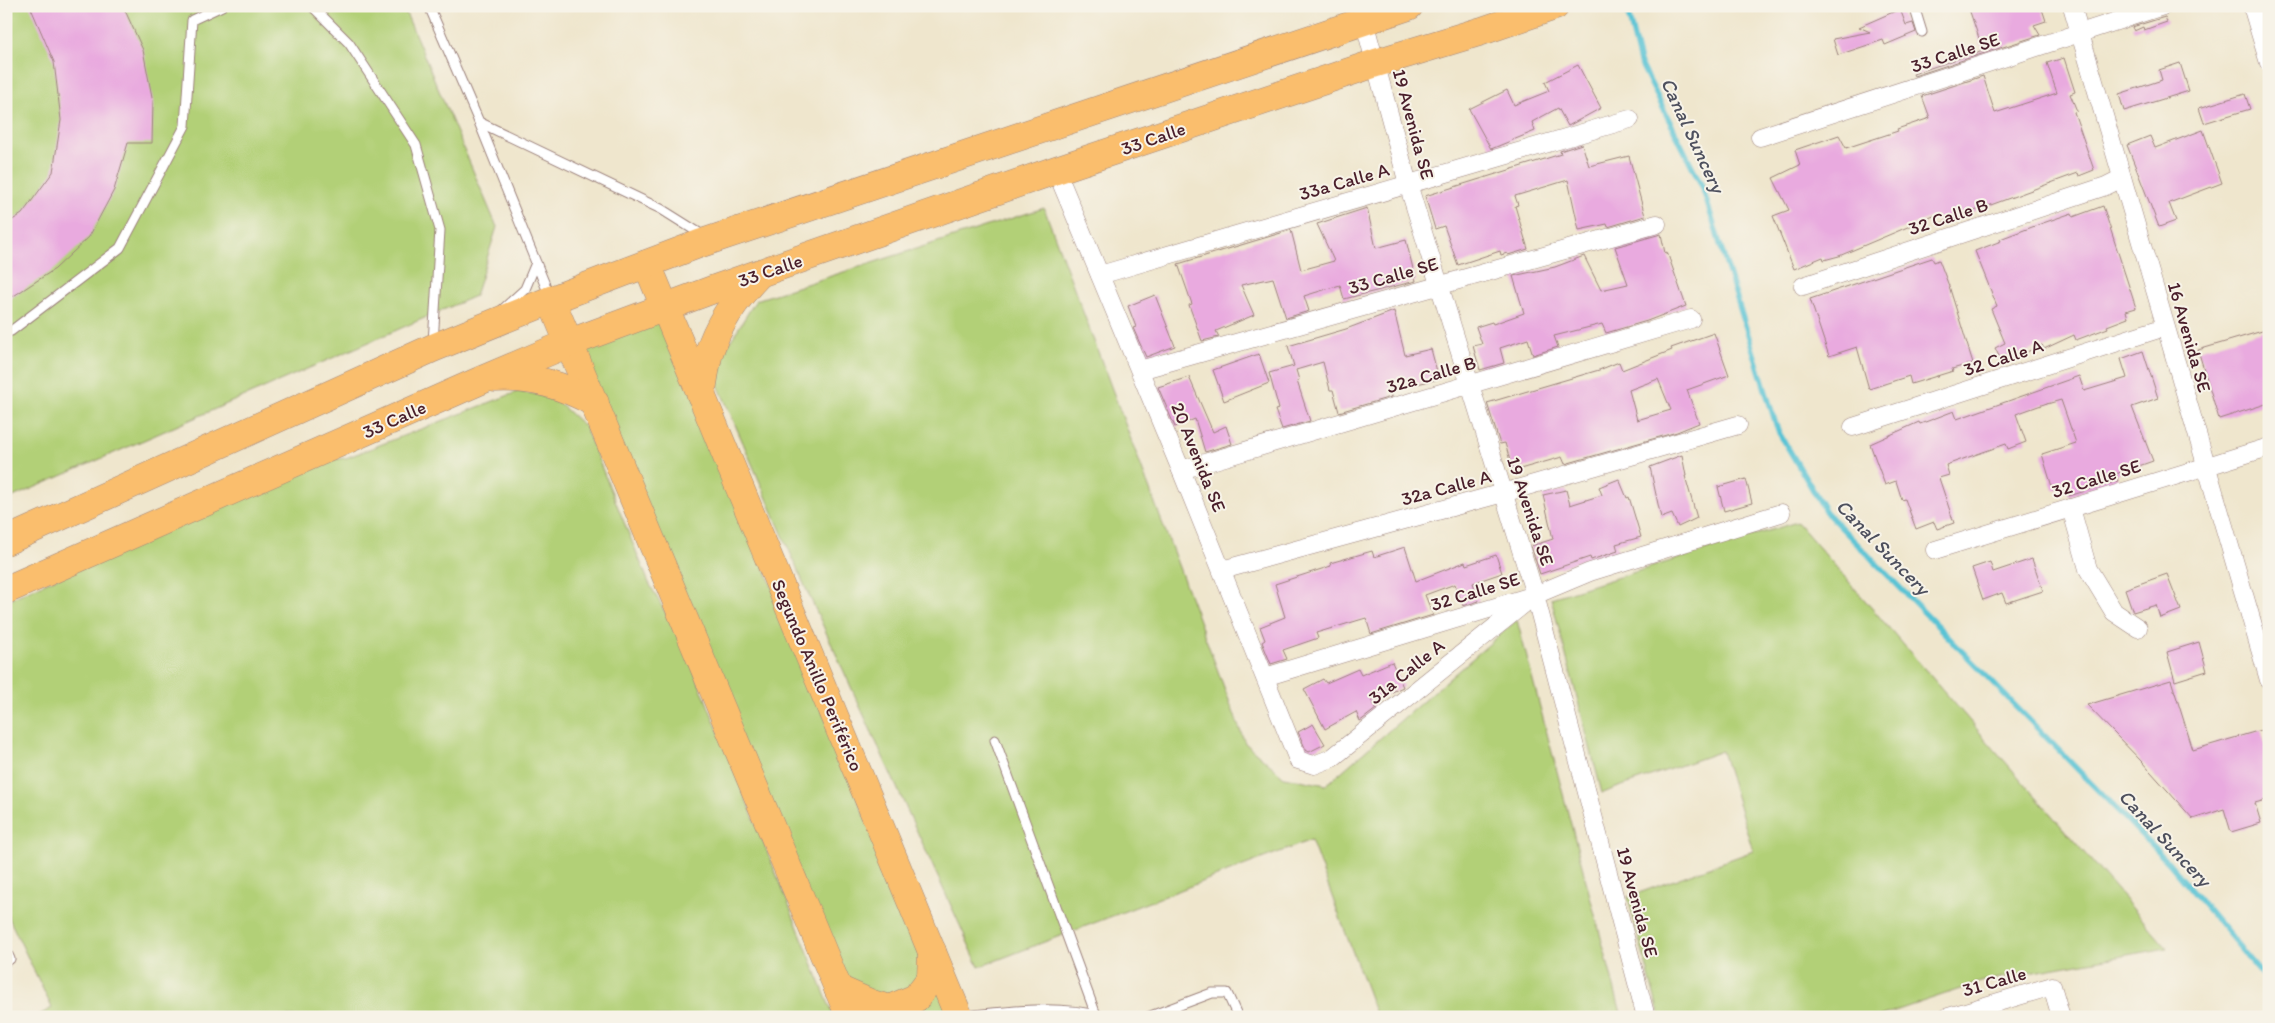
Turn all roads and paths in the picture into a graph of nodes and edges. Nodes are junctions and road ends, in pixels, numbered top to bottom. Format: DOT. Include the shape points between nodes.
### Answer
graph roads {
  1 [pos="222,6"];
  2 [pos="312,6"];
  3 [pos="429,6"];
  4 [pos="1409,6"];
  5 [pos="1555,6"];
  6 [pos="1914,6"];
  7 [pos="2072,6"];
  8 [pos="2163,6"];
  9 [pos="2252,6"];
  10 [pos="1364,21"];
  11 [pos="1922,32"];
  12 [pos="2080,34"];
  13 [pos="1376,63"];
  14 [pos="2269,63"];
  15 [pos="1630,119"];
  16 [pos="479,122"];
  17 [pos="1760,137"];
  18 [pos="1056,170"];
  19 [pos="2114,182"];
  20 [pos="1408,184"];
  21 [pos="1658,224"];
  22 [pos="711,241"];
  23 [pos="536,262"];
  24 [pos="647,264"];
  25 [pos="759,273"];
  26 [pos="1100,275"];
  27 [pos="1438,284"];
  28 [pos="1803,286"];
  29 [pos="551,300"];
  30 [pos="665,308"];
  31 [pos="1691,319"];
  32 [pos="2165,327"];
  33 [pos="480,330"];
  34 [pos="6,332"];
  35 [pos="569,343"];
  36 [pos="433,348"];
  37 [pos="1140,370"];
  38 [pos="484,379"];
  39 [pos="1469,386"];
  40 [pos="701,395"];
  41 [pos="595,404"];
  42 [pos="1738,425"];
  43 [pos="1854,427"];
  44 [pos="2269,447"];
  45 [pos="2206,466"];
  46 [pos="1181,470"];
  47 [pos="1503,493"];
  48 [pos="2071,508"];
  49 [pos="1782,513"];
  50 [pos="6,541"];
  51 [pos="1935,550"];
  52 [pos="1222,570"];
  53 [pos="6,590"];
  54 [pos="1535,595"];
  55 [pos="2138,628"];
  56 [pos="1265,676"];
  57 [pos="2269,680"];
  58 [pos="995,740"];
  59 [pos="1298,760"];
  60 [pos="6,951"];
  61 [pos="932,951"];
  62 [pos="6,961"];
  63 [pos="838,989"];
  64 [pos="1029,1014"];
  65 [pos="1099,1016"];
  66 [pos="850,1017"];
  67 [pos="959,1017"];
  68 [pos="1148,1017"];
  69 [pos="1238,1017"];
  70 [pos="1646,1017"];
  71 [pos="1948,1017"];
  72 [pos="2061,1017"];
  1 -- 34 [label="lane" via="192,20 185,126 120,248"];
  2 -- 36 [label="lane" via="349,42 416,145 440,230"];
  3 -- 16 [label="lane"];
  4 -- 10 [label="main road"];
  5 -- 13 [label="main road, 33 Calle" via="1482,32"];
  6 -- 11 [label="lane"];
  7 -- 12 [label="street, 16 Avenida SE"];
  8 -- 12 [label="street, 33 Calle SE"];
  9 -- 14 [label="street"];
  10 -- 13 [label="street, 19 Avenida SE"];
  10 -- 22 [label="main road"];
  12 -- 17 [label="street, 33 Calle SE"];
  12 -- 19 [label="street, 16 Avenida SE"];
  13 -- 18 [label="main road, 33 Calle"];
  13 -- 20 [label="street, 19 Avenida SE"];
  15 -- 20 [label="street, 33a Calle A"];
  16 -- 22 [label="lane" via="661,209"];
  16 -- 23 [label="lane"];
  18 -- 25 [label="main road, 33 Calle"];
  18 -- 26 [label="street, 20 Avenida SE"];
  19 -- 28 [label="street, 32 Calle B"];
  19 -- 32 [label="street, 16 Avenida SE"];
  20 -- 26 [label="street, 33a Calle A"];
  20 -- 27 [label="street, 19 Avenida SE"];
  21 -- 27 [label="street, 33 Calle SE"];
  22 -- 24 [label="main road"];
  23 -- 29 [label="lane"];
  23 -- 33 [label="lane" via="524,289"];
  24 -- 29 [label="main road"];
  24 -- 30 [label="main road, Segundo Anillo Periférico"];
  25 -- 30 [label="main road, 33 Calle"];
  25 -- 40 [label="main road" via="726,313 709,352"];
  26 -- 37 [label="street, 20 Avenida SE"];
  27 -- 37 [label="street, 33 Calle SE"];
  27 -- 39 [label="street, 19 Avenida SE"];
  29 -- 33 [label="main road"];
  29 -- 35 [label="main road"];
  30 -- 35 [label="main road, 33 Calle"];
  30 -- 40 [label="main road, Segundo Anillo Periférico"];
  31 -- 39 [label="street, 32a Calle B"];
  32 -- 43 [label="street, 32 Calle A"];
  32 -- 45 [label="street, 16 Avenida SE"];
  33 -- 36 [label="main road"];
  35 -- 38 [label="main road, 33 Calle"];
  35 -- 41 [label="main road"];
  36 -- 50 [label="main road"];
  37 -- 46 [label="street, 20 Avenida SE"];
  38 -- 41 [label="main road" via="518,377 552,383"];
  38 -- 53 [label="main road, 33 Calle"];
  39 -- 46 [label="street, 32a Calle B"];
  39 -- 47 [label="street, 19 Avenida SE"];
  40 -- 61 [label="main road, Segundo Anillo Periférico"];
  41 -- 63 [label="main road"];
  42 -- 47 [label="street, 32a Calle A"];
  44 -- 45 [label="street, 32 Calle SE"];
  45 -- 48 [label="street, 32 Calle SE"];
  45 -- 57 [label="street, 16 Avenida SE"];
  46 -- 52 [label="street, 20 Avenida SE"];
  47 -- 52 [label="street, 32a Calle A"];
  47 -- 54 [label="street, 19 Avenida SE"];
  48 -- 51 [label="street, 32 Calle SE"];
  48 -- 55 [label="street" via="2088,569 2114,612"];
  49 -- 54 [label="street, 32 Calle SE" via="1590,572"];
  52 -- 56 [label="street, 20 Avenida SE"];
  54 -- 56 [label="street, 32 Calle SE"];
  54 -- 59 [label="street, 31a Calle A" via="1332,758 1314,765"];
  54 -- 70 [label="street, 19 Avenida SE"];
  56 -- 59 [label="street, 20 Avenida SE"];
  58 -- 65 [label="lane"];
  60 -- 62 [label="lane" via="10,959"];
  61 -- 63 [label="main road" via="931,978 916,998 889,1009"];
  61 -- 67 [label="main road, Segundo Anillo Periférico"];
  63 -- 66 [label="main road"];
  64 -- 65 [label="lane" via="1065,1010"];
  64 -- 67 [label="lane"];
  68 -- 69 [label="lane" via="1212,993 1227,993"];
  71 -- 72 [label="street, 31 Calle" via="2052,986"];
}
